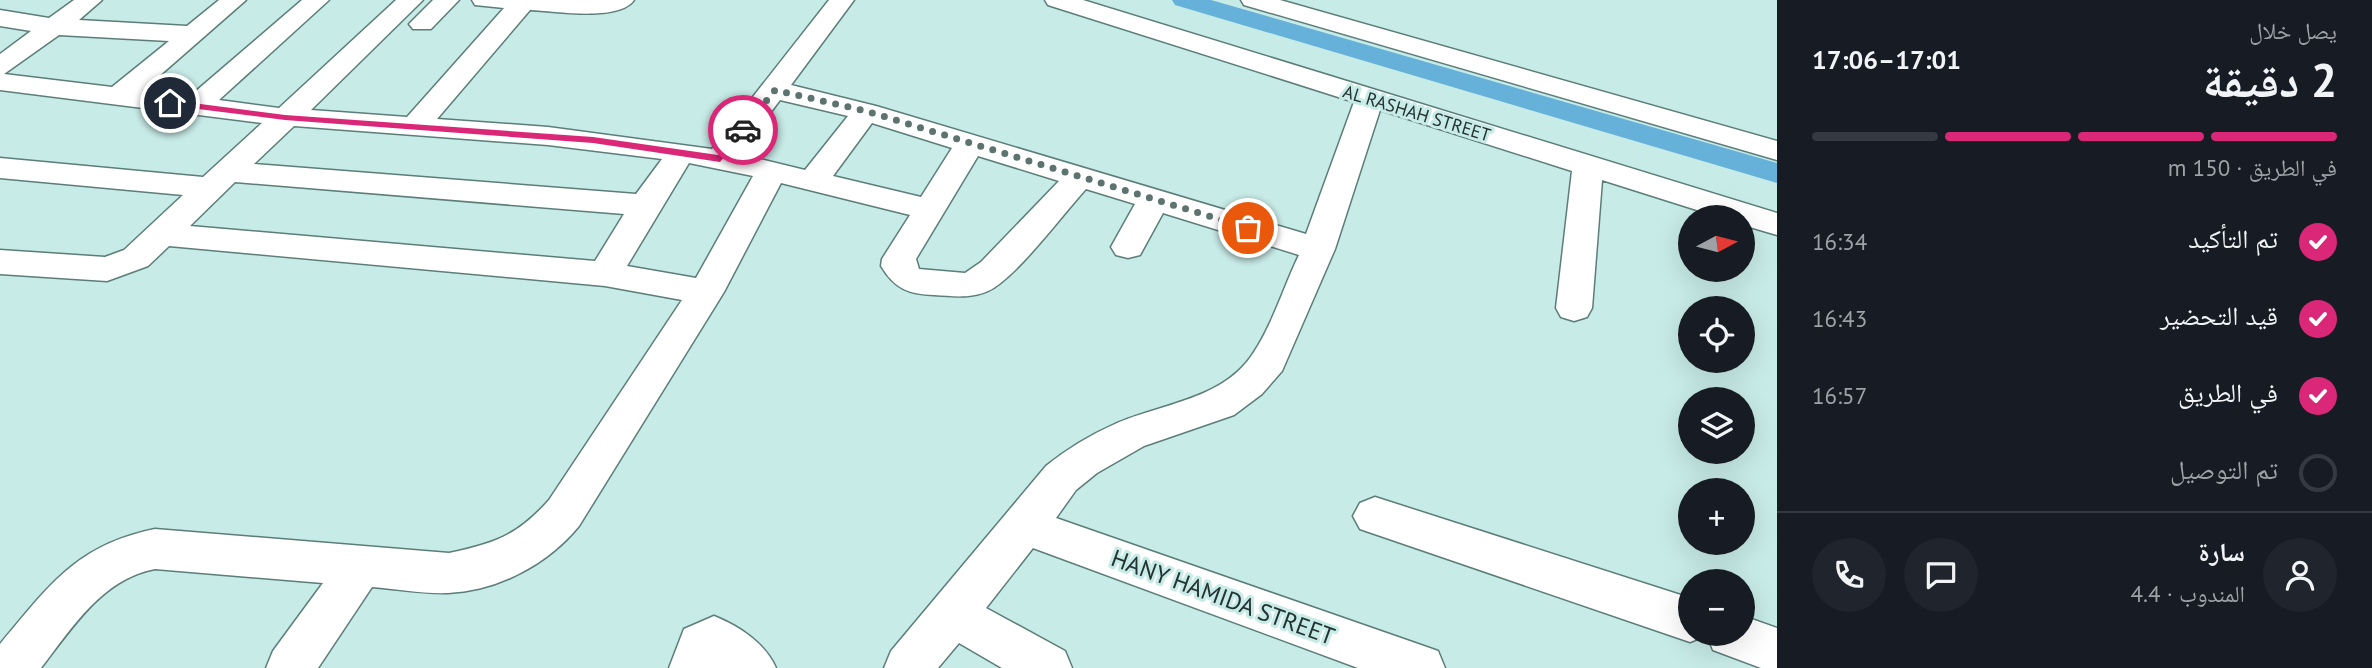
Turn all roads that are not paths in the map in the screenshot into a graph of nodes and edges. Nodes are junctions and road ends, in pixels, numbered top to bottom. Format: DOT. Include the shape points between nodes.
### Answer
graph roads {
  1 [pos="90,0"];
  2 [pos="234,0"];
  3 [pos="317,0"];
  4 [pos="447,0"];
  5 [pos="484,0"];
  6 [pos="842,0"];
  7 [pos="1057,0"];
  8 [pos="1253,0"];
  9 [pos="523,2"];
  10 [pos="613,3"];
  11 [pos="416,12"];
  12 [pos="0,18"];
  13 [pos="53,27"];
  14 [pos="194,34"];
  15 [pos="0,67"];
  16 [pos="0,82"];
  17 [pos="775,90"];
  18 [pos="119,96"];
  19 [pos="1369,99"];
  20 [pos="195,106"];
  21 [pos="866,111"];
  22 [pos="285,117"];
  23 [pos="414,127"];
  24 [pos="970,144"];
  25 [pos="1777,151"];
  26 [pos="682,152"];
  27 [pos="720,159"];
  28 [pos="1588,166"];
  29 [pos="0,168"];
  30 [pos="772,171"];
  31 [pos="1080,177"];
  32 [pos="218,180"];
  33 [pos="813,181"];
  34 [pos="1154,200"];
  35 [pos="645,205"];
  36 [pos="929,209"];
  37 [pos="1777,224"];
  38 [pos="160,234"];
  39 [pos="1128,247"];
  40 [pos="1318,249"];
  41 [pos="0,262"];
  42 [pos="605,274"];
  43 [pos="706,292"];
  44 [pos="1574,309"];
  45 [pos="1375,516"];
  46 [pos="1025,526"];
  47 [pos="360,567"];
  48 [pos="954,615"];
  49 [pos="1678,616"];
  50 [pos="1755,643"];
  51 [pos="1777,651"];
  52 [pos="11,668"];
  53 [pos="290,668"];
  54 [pos="693,668"];
  55 [pos="752,668"];
  56 [pos="908,668"];
  57 [pos="1048,668"];
  58 [pos="1421,668"];
  1 -- 13 [label="street"];
  2 -- 14 [label="street"];
  3 -- 20 [label="street"];
  4 -- 11 [label="street"];
  5 -- 9 [label="street"];
  6 -- 17 [label="street"];
  7 -- 19 [label="street, AL RASHAH STREET"];
  8 -- 25 [label="street"];
  9 -- 10 [label="street"];
  9 -- 23 [label="street"];
  11 -- 22 [label="street"];
  12 -- 13 [label="street"];
  13 -- 14 [label="street"];
  13 -- 15 [label="street"];
  14 -- 18 [label="street"];
  16 -- 18 [label="street"];
  17 -- 21 [label="street"];
  17 -- 27 [label="street"];
  18 -- 20 [label="street"];
  19 -- 28 [label="street, AL RASHAH STREET"];
  19 -- 40 [label="street"];
  20 -- 22 [label="street"];
  21 -- 24 [label="street"];
  21 -- 33 [label="street"];
  22 -- 23 [label="street"];
  22 -- 32 [label="street"];
  23 -- 26 [label="street"];
  24 -- 31 [label="street"];
  24 -- 36 [label="street"];
  26 -- 27 [label="street"];
  26 -- 35 [label="street"];
  27 -- 30 [label="street"];
  28 -- 37 [label="street, AL RASHAH STREET"];
  28 -- 44 [label="street"];
  29 -- 32 [label="street"];
  30 -- 33 [label="street"];
  30 -- 43 [label="street"];
  31 -- 34 [label="street"];
  31 -- 36 [label="street" via="986,277 964,285 916,282 901,273 899,259"];
  32 -- 35 [label="street"];
  32 -- 38 [label="street"];
  33 -- 36 [label="street"];
  34 -- 39 [label="street"];
  34 -- 40 [label="street"];
  35 -- 42 [label="street"];
  38 -- 41 [label="street" via="136,258 107,269"];
  38 -- 42 [label="street"];
  40 -- 46 [label="street" via="1269,360 1248,384 1220,404 1130,435 1083,461 1061,478"];
  42 -- 43 [label="street"];
  43 -- 47 [label="street" via="548,532 502,562 476,570 449,573"];
  45 -- 49 [label="street"];
  46 -- 48 [label="street"];
  46 -- 58 [label="street, HANY HAMIDA STREET"];
  47 -- 52 [label="street" via="155,550 125,555 70,595"];
  47 -- 53 [label="street"];
  48 -- 56 [label="street"];
  48 -- 57 [label="street"];
  50 -- 51 [label="street"];
  54 -- 55 [label="street" via="701,645 714,639"];
}
